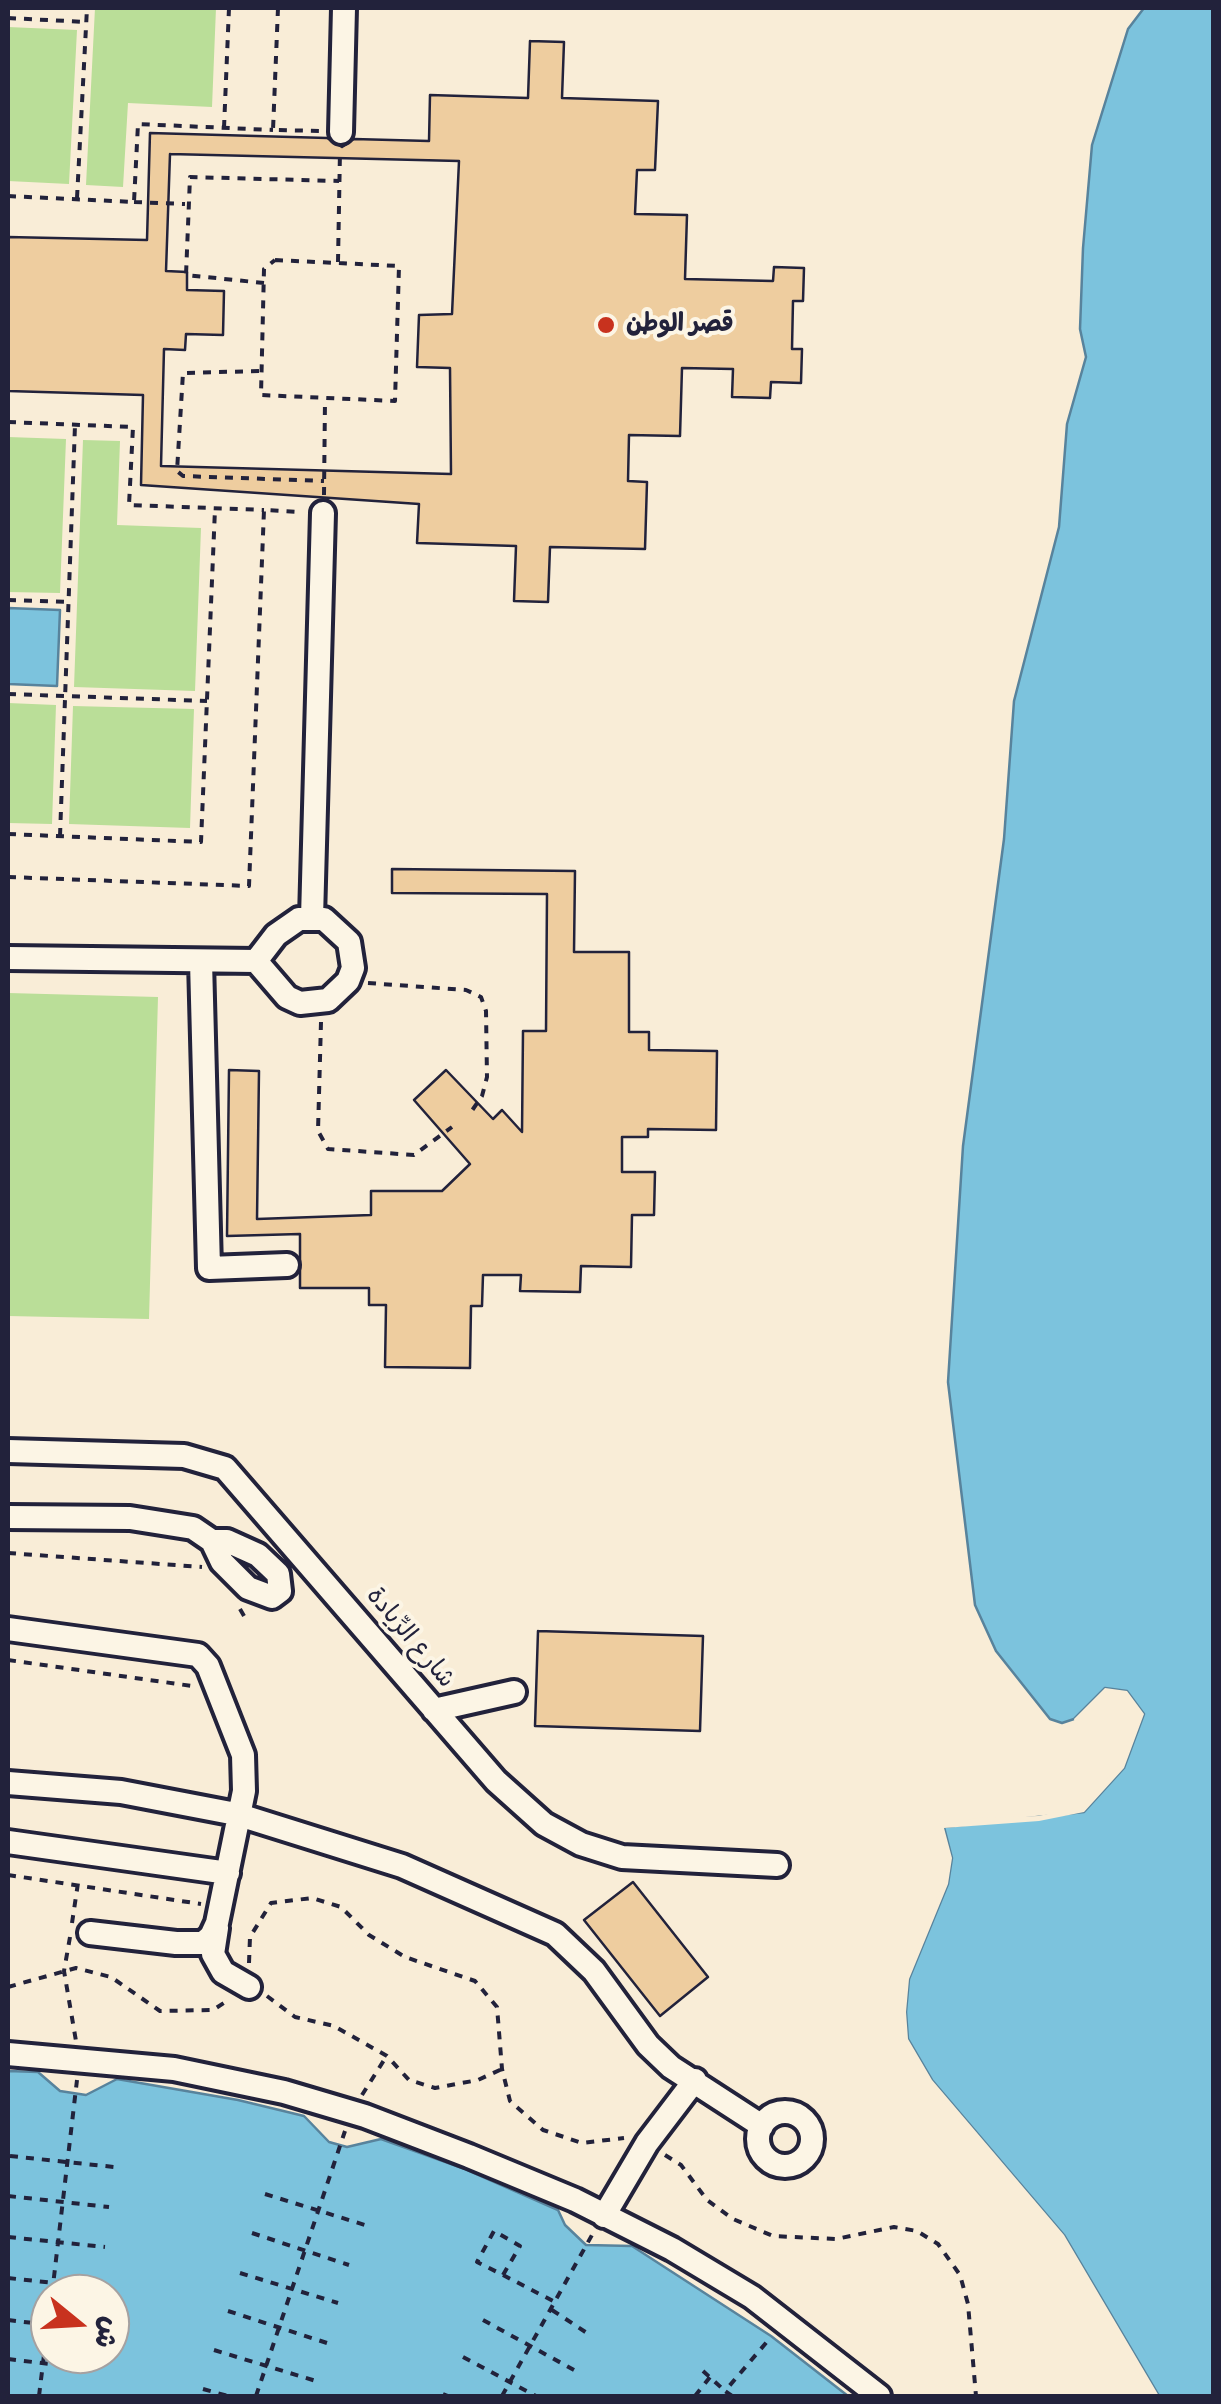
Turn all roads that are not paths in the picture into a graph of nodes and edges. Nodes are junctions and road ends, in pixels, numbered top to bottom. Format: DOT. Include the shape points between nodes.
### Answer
graph roads {
  1 [pos="344,8"];
  2 [pos="341,132"];
  3 [pos="324,512"];
  4 [pos="312,918"];
  5 [pos="8,958"];
  6 [pos="201,961"];
  7 [pos="256,961"];
  8 [pos="287,1266"];
  9 [pos="8,1451"];
  10 [pos="8,1517"];
  11 [pos="212,1541"];
  12 [pos="8,1629"];
  13 [pos="514,1692"];
  14 [pos="434,1710"];
  15 [pos="8,1783"];
  16 [pos="236,1814"];
  17 [pos="8,1842"];
  18 [pos="776,1865"];
  19 [pos="228,1873"];
  20 [pos="219,1915"];
  21 [pos="90,1933"];
  22 [pos="249,1987"];
  23 [pos="8,2054"];
  24 [pos="695,2080"];
  25 [pos="762,2126"];
  26 [pos="604,2216"];
  27 [pos="878,2396"];
  1 -- 2 [label="street"];
  3 -- 4 [label="street"];
  4 -- 7 [label="street" via="286,925"];
  4 -- 7 [label="street" via="334,925 349,942 353,968 348,981 321,1002 287,997"];
  5 -- 6 [label="street"];
  6 -- 7 [label="street"];
  6 -- 8 [label="street" via="208,1268"];
  9 -- 14 [label="street, شارع الرِّيادة" via="184,1456 225,1468"];
  10 -- 11 [label="street" via="176,1523"];
  12 -- 16 [label="street" via="198,1655 243,1755 244,1790"];
  13 -- 14 [label="street"];
  14 -- 18 [label="street, شارع الرِّيادة" via="510,1797 581,1844 643,1860"];
  15 -- 16 [label="street" via="121,1792"];
  16 -- 19 [label="street"];
  16 -- 24 [label="street" via="402,1866 555,1934 594,1970 648,2045"];
  17 -- 19 [label="street"];
  19 -- 20 [label="street"];
  20 -- 21 [label="street" via="203,1943"];
  20 -- 22 [label="street" via="213,1954 224,1972"];
  23 -- 26 [label="street" via="174,2069 284,2092 365,2116"];
  24 -- 25 [label="street"];
  24 -- 26 [label="street"];
  26 -- 27 [label="street" via="752,2297"];
}
